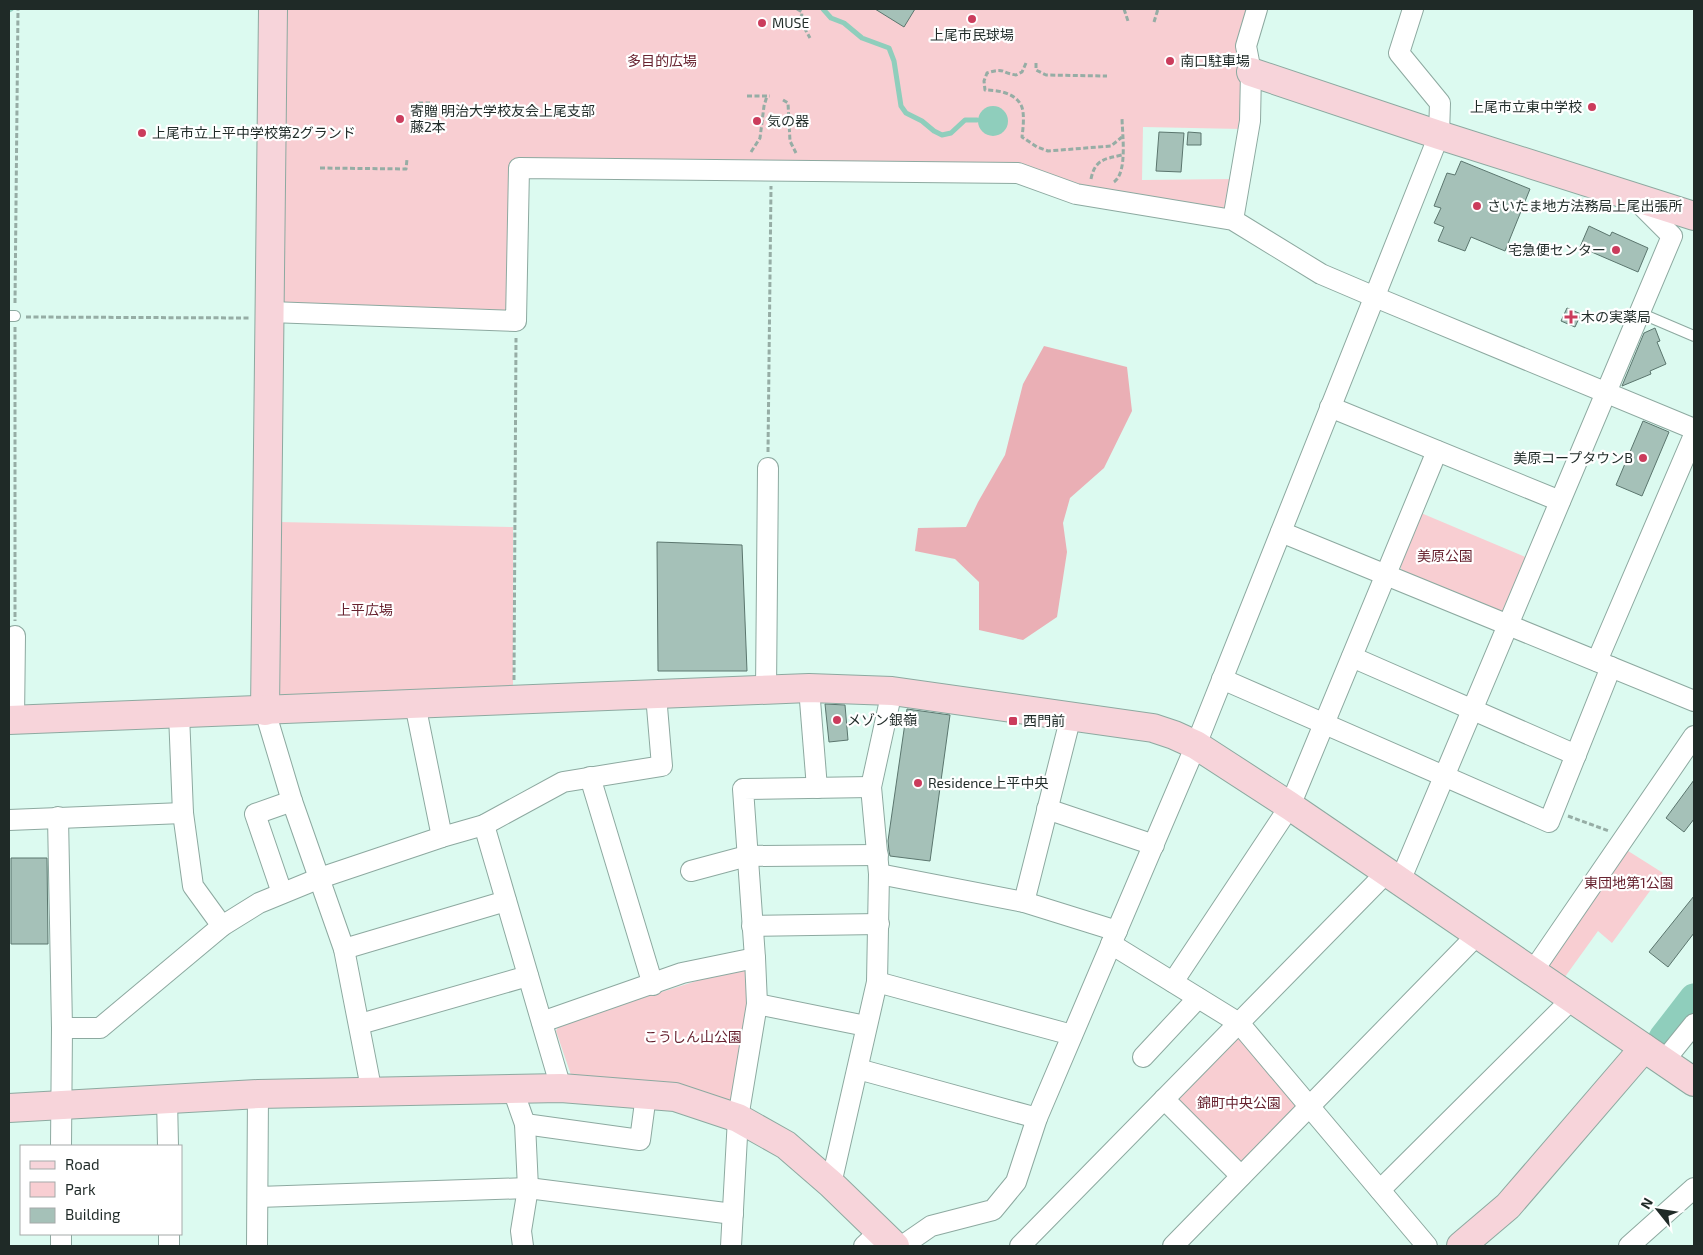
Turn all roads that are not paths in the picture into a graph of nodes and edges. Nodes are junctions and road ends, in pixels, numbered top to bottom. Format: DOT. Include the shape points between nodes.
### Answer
graph roads {
  1 [pos="273,9"];
  2 [pos="1257,9"];
  3 [pos="1413,9"];
  4 [pos="1251,72"];
  5 [pos="1439,135"];
  6 [pos="1633,197"];
  7 [pos="1694,216"];
  8 [pos="1233,220"];
  9 [pos="1375,297"];
  10 [pos="1640,313"];
  11 [pos="270,315"];
  12 [pos="1694,336"];
  13 [pos="1606,393"];
  14 [pos="1330,408"];
  15 [pos="1694,429"];
  16 [pos="1694,435"];
  17 [pos="1437,451"];
  18 [pos="768,468"];
  19 [pos="1560,501"];
  20 [pos="1281,532"];
  21 [pos="1386,575"];
  22 [pos="1508,625"];
  23 [pos="15,636"];
  24 [pos="1352,657"];
  25 [pos="1604,664"];
  26 [pos="1222,680"];
  27 [pos="808,688"];
  28 [pos="766,690"];
  29 [pos="892,691"];
  30 [pos="1692,694"];
  31 [pos="656,695"];
  32 [pos="415,704"];
  33 [pos="1472,709"];
  34 [pos="265,711"];
  35 [pos="179,714"];
  36 [pos="1071,716"];
  37 [pos="11,720"];
  38 [pos="1324,724"];
  39 [pos="1694,736"];
  40 [pos="1196,745"];
  41 [pos="1576,755"];
  42 [pos="1444,776"];
  43 [pos="590,777"];
  44 [pos="871,787"];
  45 [pos="817,788"];
  46 [pos="292,801"];
  47 [pos="1290,806"];
  48 [pos="1047,810"];
  49 [pos="183,813"];
  50 [pos="58,817"];
  51 [pos="9,820"];
  52 [pos="484,825"];
  53 [pos="442,837"];
  54 [pos="1154,845"];
  55 [pos="747,856"];
  56 [pos="878,864"];
  57 [pos="691,871"];
  58 [pos="1393,876"];
  59 [pos="320,878"];
  60 [pos="282,893"];
  61 [pos="506,901"];
  62 [pos="1024,902"];
  63 [pos="879,924"];
  64 [pos="222,926"];
  65 [pos="752,926"];
  66 [pos="1478,934"];
  67 [pos="1114,938"];
  68 [pos="344,949"];
  69 [pos="756,958"];
  70 [pos="1533,972"];
  71 [pos="528,976"];
  72 [pos="877,982"];
  73 [pos="1172,982"];
  74 [pos="653,985"];
  75 [pos="1198,998"];
  76 [pos="1572,999"];
  77 [pos="756,1004"];
  78 [pos="542,1022"];
  79 [pos="1239,1023"];
  80 [pos="360,1024"];
  81 [pos="1694,1024"];
  82 [pos="866,1026"];
  83 [pos="62,1028"];
  84 [pos="1072,1035"];
  85 [pos="1654,1055"];
  86 [pos="1143,1057"];
  87 [pos="858,1069"];
  88 [pos="1694,1082"];
  89 [pos="561,1088"];
  90 [pos="513,1090"];
  91 [pos="372,1093"];
  92 [pos="258,1094"];
  93 [pos="646,1095"];
  94 [pos="167,1098"];
  95 [pos="1164,1100"];
  96 [pos="61,1106"];
  97 [pos="1310,1106"];
  98 [pos="9,1108"];
  99 [pos="738,1118"];
  100 [pos="1037,1118"];
  101 [pos="525,1124"];
  102 [pos="61,1145"];
  103 [pos="168,1145"];
  104 [pos="1241,1176"];
  105 [pos="831,1184"];
  106 [pos="528,1188"];
  107 [pos="1694,1188"];
  108 [pos="1380,1190"];
  109 [pos="258,1197"];
  110 [pos="733,1214"];
  111 [pos="880,1241"];
  112 [pos="257,1246"];
  113 [pos="522,1246"];
  114 [pos="731,1246"];
  115 [pos="902,1246"];
  116 [pos="1020,1246"];
  117 [pos="1173,1246"];
  118 [pos="1428,1246"];
  119 [pos="1461,1246"];
  120 [pos="1629,1246"];
  1 -- 11 [label="street"];
  2 -- 4 [label="street" via="1246,46"];
  3 -- 5 [label="street" via="1399,53 1440,103"];
  4 -- 5 [label="street"];
  4 -- 8 [label="street" via="1250,121"];
  5 -- 6 [label="street"];
  5 -- 9 [label="street"];
  6 -- 7 [label="street"];
  6 -- 10 [label="street" via="1672,236"];
  8 -- 9 [label="street" via="1321,274"];
  8 -- 11 [label="street" via="1076,194 1018,173 520,168 516,320"];
  9 -- 13 [label="street"];
  9 -- 14 [label="street"];
  10 -- 12 [label="lane"];
  10 -- 13 [label="street"];
  11 -- 34 [label="street"];
  13 -- 15 [label="street"];
  13 -- 19 [label="street"];
  14 -- 17 [label="street"];
  14 -- 20 [label="street"];
  16 -- 25 [label="street"];
  17 -- 19 [label="street"];
  17 -- 21 [label="street"];
  18 -- 28 [label="street"];
  19 -- 22 [label="street"];
  20 -- 21 [label="street"];
  20 -- 26 [label="street"];
  21 -- 22 [label="street"];
  21 -- 24 [label="street"];
  22 -- 25 [label="street"];
  22 -- 33 [label="street"];
  23 -- 37 [label="street"];
  24 -- 33 [label="street"];
  24 -- 38 [label="street"];
  25 -- 30 [label="street"];
  25 -- 41 [label="street"];
  26 -- 38 [label="street"];
  26 -- 40 [label="street"];
  27 -- 28 [label="street"];
  27 -- 29 [label="street"];
  27 -- 45 [label="street"];
  28 -- 31 [label="street"];
  29 -- 36 [label="street"];
  29 -- 44 [label="street"];
  31 -- 32 [label="street"];
  31 -- 43 [label="street" via="662,766"];
  32 -- 34 [label="street"];
  32 -- 53 [label="street"];
  33 -- 41 [label="street"];
  33 -- 42 [label="street"];
  34 -- 35 [label="street"];
  34 -- 46 [label="street"];
  35 -- 37 [label="street"];
  35 -- 49 [label="street"];
  36 -- 40 [label="street" via="1153,728"];
  36 -- 48 [label="street"];
  38 -- 42 [label="street"];
  38 -- 47 [label="street"];
  39 -- 70 [label="street"];
  40 -- 47 [label="street"];
  40 -- 54 [label="street"];
  41 -- 42 [label="street" via="1549,822"];
  42 -- 58 [label="street"];
  43 -- 52 [label="street" via="563,782"];
  43 -- 74 [label="street"];
  44 -- 45 [label="street"];
  44 -- 56 [label="street"];
  45 -- 55 [label="street" via="742,789"];
  46 -- 59 [label="street"];
  46 -- 60 [label="street" via="254,814"];
  47 -- 58 [label="street"];
  47 -- 73 [label="street"];
  48 -- 54 [label="street"];
  48 -- 62 [label="street"];
  49 -- 50 [label="street"];
  49 -- 64 [label="street" via="192,886"];
  50 -- 51 [label="street"];
  50 -- 83 [label="street"];
  52 -- 53 [label="street"];
  52 -- 61 [label="street"];
  53 -- 59 [label="street"];
  54 -- 67 [label="street"];
  55 -- 56 [label="street"];
  55 -- 57 [label="street"];
  55 -- 65 [label="street"];
  56 -- 62 [label="street"];
  56 -- 63 [label="street"];
  58 -- 66 [label="street"];
  58 -- 79 [label="street"];
  59 -- 60 [label="street"];
  59 -- 68 [label="street"];
  60 -- 64 [label="street" via="258,902"];
  61 -- 68 [label="street"];
  61 -- 71 [label="street"];
  62 -- 67 [label="street"];
  63 -- 65 [label="street"];
  63 -- 72 [label="street"];
  64 -- 83 [label="street" via="100,1028"];
  65 -- 69 [label="street"];
  66 -- 70 [label="street"];
  66 -- 97 [label="street"];
  67 -- 73 [label="street"];
  67 -- 84 [label="street"];
  68 -- 80 [label="street"];
  69 -- 74 [label="street" via="682,974"];
  69 -- 77 [label="street"];
  70 -- 76 [label="street"];
  71 -- 78 [label="street"];
  71 -- 80 [label="street"];
  72 -- 82 [label="street"];
  72 -- 84 [label="street"];
  73 -- 75 [label="street"];
  74 -- 78 [label="street"];
  75 -- 79 [label="street"];
  75 -- 86 [label="street"];
  76 -- 85 [label="street"];
  76 -- 108 [label="street"];
  77 -- 82 [label="street"];
  77 -- 99 [label="street"];
  78 -- 89 [label="street"];
  79 -- 95 [label="street"];
  79 -- 97 [label="street"];
  80 -- 91 [label="street"];
  81 -- 85 [label="street"];
  82 -- 87 [label="street"];
  83 -- 96 [label="street"];
  84 -- 100 [label="street"];
  85 -- 88 [label="street"];
  85 -- 119 [label="street" via="1508,1206"];
  87 -- 100 [label="street"];
  87 -- 105 [label="street"];
  89 -- 90 [label="street"];
  89 -- 93 [label="street"];
  90 -- 91 [label="street"];
  90 -- 101 [label="street"];
  91 -- 92 [label="street"];
  92 -- 94 [label="street"];
  92 -- 109 [label="street"];
  93 -- 99 [label="street" via="675,1097"];
  93 -- 101 [label="street" via="640,1140"];
  94 -- 96 [label="street"];
  94 -- 103 [label="street"];
  95 -- 104 [label="street"];
  95 -- 116 [label="street"];
  96 -- 98 [label="street"];
  96 -- 102 [label="street"];
  97 -- 104 [label="street"];
  97 -- 108 [label="street"];
  99 -- 105 [label="street" via="786,1145"];
  99 -- 110 [label="street"];
  100 -- 115 [label="street" via="1016,1182 993,1210 931,1226"];
  101 -- 106 [label="street"];
  104 -- 117 [label="street"];
  105 -- 111 [label="street"];
  106 -- 109 [label="street"];
  106 -- 110 [label="street"];
  106 -- 113 [label="street" via="521,1231"];
  107 -- 120 [label="street"];
  108 -- 118 [label="street"];
  109 -- 112 [label="street"];
  110 -- 114 [label="street"];
}
